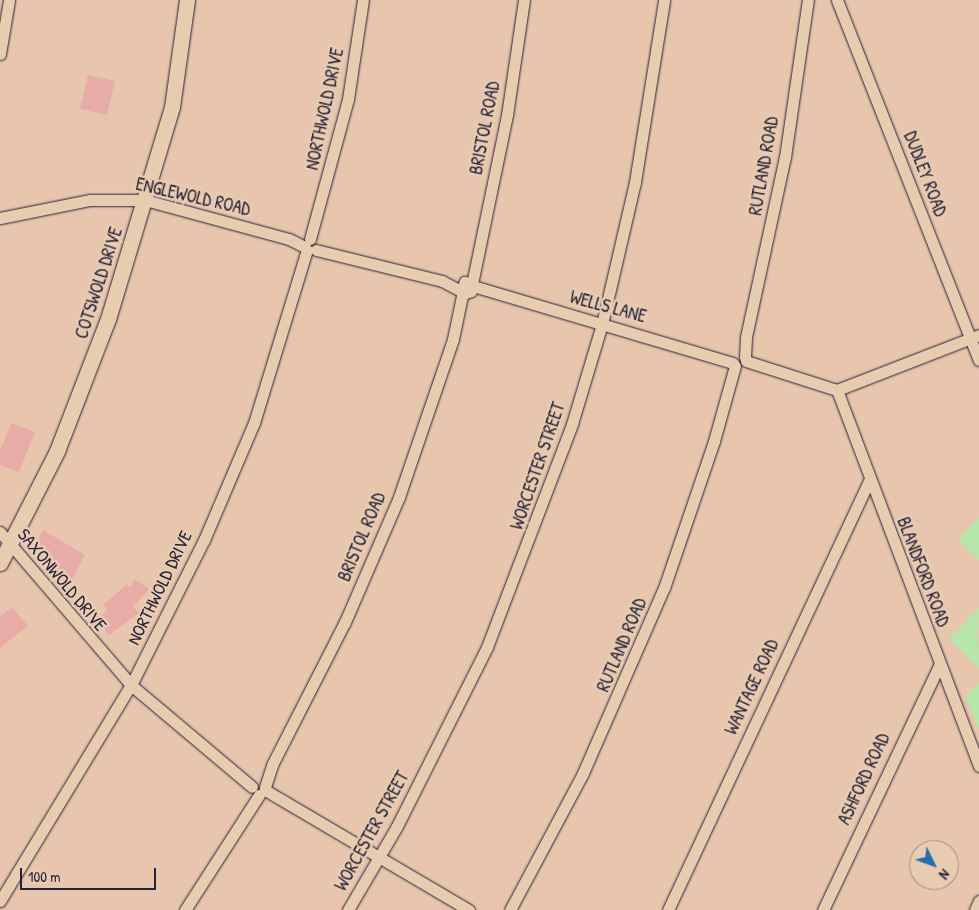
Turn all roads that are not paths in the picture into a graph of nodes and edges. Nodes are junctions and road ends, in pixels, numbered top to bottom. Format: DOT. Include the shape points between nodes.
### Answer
graph roads {
  1 [pos="9,0"];
  2 [pos="187,0"];
  3 [pos="363,0"];
  4 [pos="524,0"];
  5 [pos="664,0"];
  6 [pos="808,0"];
  7 [pos="837,0"];
  8 [pos="0,54"];
  9 [pos="145,200"];
  10 [pos="0,218"];
  11 [pos="311,246"];
  12 [pos="468,287"];
  13 [pos="602,324"];
  14 [pos="975,337"];
  15 [pos="979,360"];
  16 [pos="740,361"];
  17 [pos="837,390"];
  18 [pos="868,480"];
  19 [pos="0,532"];
  20 [pos="11,545"];
  21 [pos="0,563"];
  22 [pos="940,664"];
  23 [pos="130,685"];
  24 [pos="979,766"];
  25 [pos="259,788"];
  26 [pos="380,858"];
  27 [pos="0,901"];
  28 [pos="979,901"];
  29 [pos="514,907"];
  30 [pos="186,910"];
  31 [pos="348,910"];
  32 [pos="469,910"];
  33 [pos="668,910"];
  34 [pos="822,910"];
  35 [pos="975,910"];
  1 -- 8 [label="street"];
  2 -- 9 [label="main road, COTSWOLD DRIVE" via="172,107"];
  3 -- 11 [label="street, NORTHWOLD DRIVE" via="348,99"];
  4 -- 12 [label="street, BRISTOL ROAD" via="507,115"];
  5 -- 13 [label="street, WORCESTER STREET" via="644,145"];
  6 -- 16 [label="street, RUTLAND ROAD" via="785,157"];
  7 -- 14 [label="street, DUDLEY ROAD"];
  9 -- 10 [label="street, ENGLEWOLD ROAD" via="90,200"];
  9 -- 11 [label="street, ENGLEWOLD ROAD"];
  9 -- 20 [label="main road, COTSWOLD DRIVE" via="98,349 49,469"];
  11 -- 12 [label="street, ENGLEWOLD ROAD"];
  11 -- 23 [label="street, NORTHWOLD DRIVE" via="239,460 187,575"];
  12 -- 13 [label="street, WELLS LANE"];
  12 -- 25 [label="street, BRISTOL ROAD" via="418,445 380,544 345,622"];
  13 -- 16 [label="street, WELLS LANE"];
  13 -- 26 [label="street, WORCESTER STREET" via="569,433 486,647"];
  14 -- 15 [label="street, DUDLEY ROAD"];
  14 -- 17 [label="street"];
  16 -- 17 [label="street, WELLS LANE"];
  16 -- 29 [label="street, RUTLAND ROAD" via="660,597 613,710"];
  17 -- 18 [label="street, BLANDFORD ROAD"];
  18 -- 22 [label="street, BLANDFORD ROAD"];
  18 -- 33 [label="street, WANTAGE ROAD"];
  19 -- 20 [label="street, SAXONWOLD DRIVE"];
  20 -- 21 [label="main road, COTSWOLD DRIVE"];
  20 -- 23 [label="street, SAXONWOLD DRIVE"];
  22 -- 24 [label="street, BLANDFORD ROAD"];
  22 -- 34 [label="street, ASHFORD ROAD"];
  23 -- 25 [label="street, SAXONWOLD DRIVE" via="232,770"];
  23 -- 27 [label="street, NORTHWOLD DRIVE"];
  25 -- 26 [label="street, SAXONWOLD DRIVE"];
  25 -- 30 [label="street, BRISTOL ROAD"];
  26 -- 31 [label="street, WORCESTER STREET"];
  26 -- 32 [label="street, SAXONWOLD DRIVE"];
  28 -- 35 [label="street"];
}
